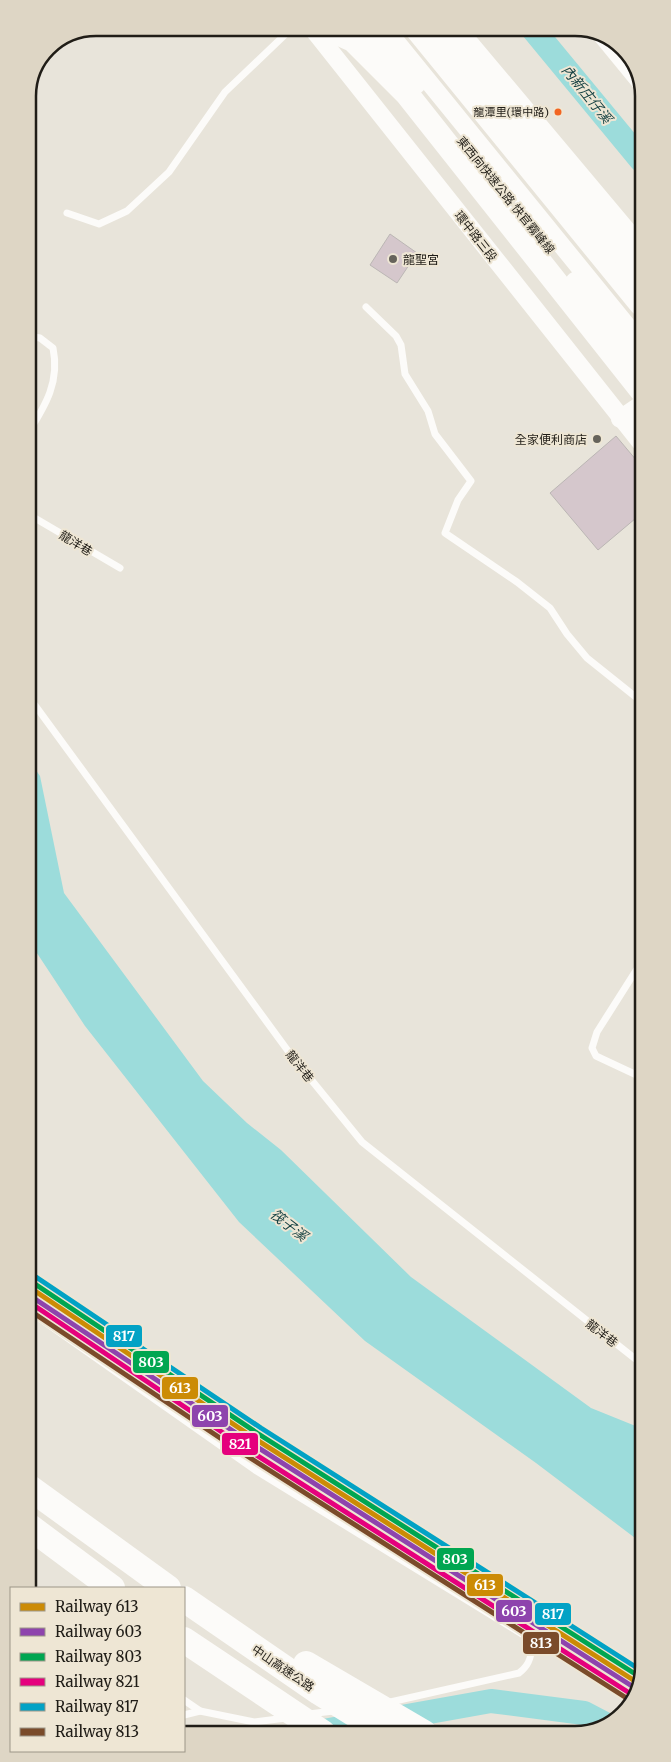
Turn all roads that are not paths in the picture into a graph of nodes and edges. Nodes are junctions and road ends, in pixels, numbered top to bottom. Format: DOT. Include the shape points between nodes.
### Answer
graph roads {
  1 [pos="284,36"];
  2 [pos="318,36"];
  3 [pos="344,36"];
  4 [pos="376,36"];
  5 [pos="392,36"];
  6 [pos="406,36"];
  7 [pos="423,36"];
  8 [pos="449,36"];
  9 [pos="464,36"];
  10 [pos="610,48"];
  11 [pos="630,72"];
  12 [pos="67,213"];
  13 [pos="635,240"];
  14 [pos="635,268"];
  15 [pos="635,297"];
  16 [pos="366,306"];
  17 [pos="635,316"];
  18 [pos="635,334"];
  19 [pos="36,337"];
  20 [pos="635,354"];
  21 [pos="635,382"];
  22 [pos="635,409"];
  23 [pos="36,418"];
  24 [pos="620,419"];
  25 [pos="635,436"];
  26 [pos="36,519"];
  27 [pos="120,568"];
  28 [pos="635,696"];
  29 [pos="36,708"];
  30 [pos="635,972"];
  31 [pos="635,1074"];
  32 [pos="36,1316"];
  33 [pos="635,1359"];
  34 [pos="36,1492"];
  35 [pos="36,1531"];
  36 [pos="111,1587"];
  37 [pos="167,1587"];
  38 [pos="185,1600"];
  39 [pos="217,1622"];
  40 [pos="185,1641"];
  41 [pos="185,1701"];
  42 [pos="200,1711"];
  43 [pos="185,1714"];
  44 [pos="312,1726"];
  45 [pos="374,1726"];
  46 [pos="412,1726"];
  1 -- 12 [label="lane" via="225,92 170,172 127,211 98,224"];
  2 -- 24 [label="street, 環中路三段"];
  3 -- 21 [label="highway" via="353,40 407,94"];
  4 -- 20 [label="highway, 東西向快速公路 快官霧峰線"];
  5 -- 18 [label="street"];
  6 -- 17 [label="street"];
  7 -- 15 [label="highway"];
  8 -- 14 [label="highway"];
  9 -- 13 [label="street"];
  10 -- 11 [label="street"];
  16 -- 28 [label="lane" via="396,336 401,345 405,374 428,411 435,434 471,481 458,500 444,533 550,608 587,658"];
  19 -- 23 [label="lane" via="53,348 56,364 54,384"];
  22 -- 24 [label="street"];
  24 -- 25 [label="street, 環中路三段"];
  26 -- 27 [label="lane, 龍洋巷"];
  29 -- 33 [label="lane, 龍洋巷" via="291,1055 362,1142"];
  30 -- 31 [label="lane" via="597,1032 592,1048 596,1056"];
  32 -- 42 [label="lane" via="255,1470 530,1639 532,1655 525,1669 519,1673 387,1703 254,1722"];
  34 -- 37 [label="highway"];
  35 -- 36 [label="highway"];
  38 -- 39 [label="highway, 中山高速公路"];
  39 -- 45 [label="highway, 中山高速公路"];
  39 -- 46 [label="highway" via="295,1658"];
  40 -- 44 [label="highway"];
  41 -- 42 [label="lane"];
  42 -- 43 [label="lane"];
}
